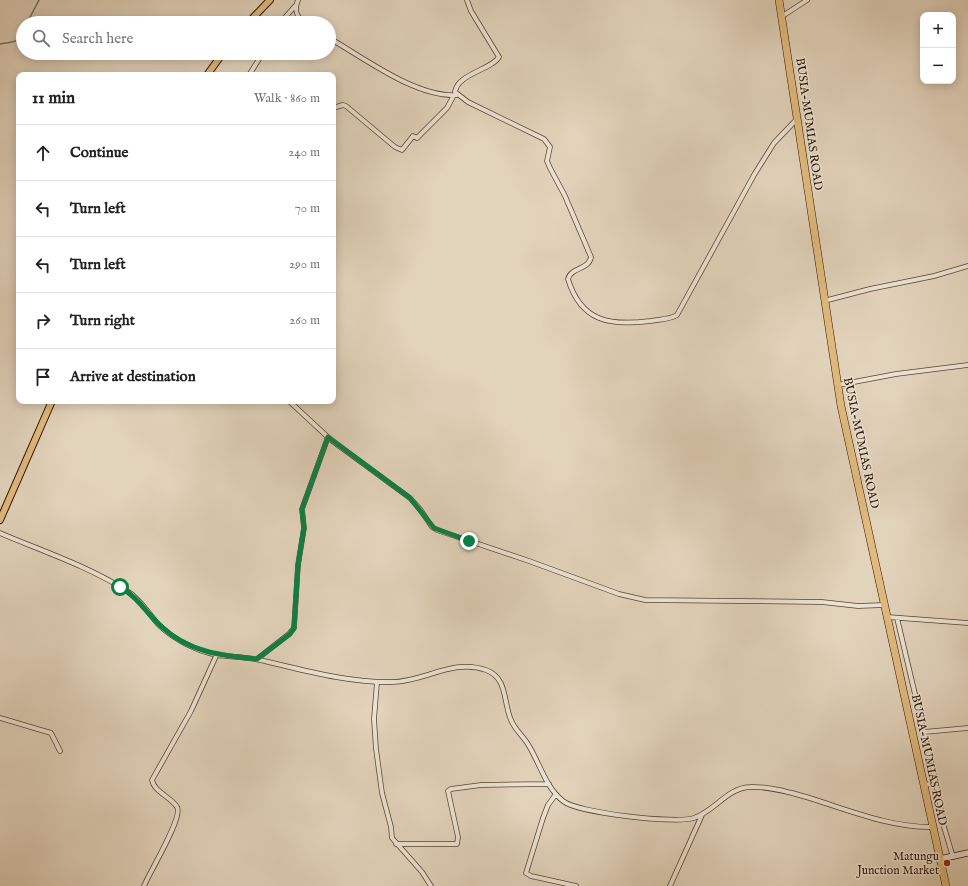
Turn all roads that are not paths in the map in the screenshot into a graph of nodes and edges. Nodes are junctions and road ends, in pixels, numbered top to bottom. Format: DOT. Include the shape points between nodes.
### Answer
graph roads {
  1 [pos="270,0"];
  2 [pos="467,0"];
  3 [pos="778,0"];
  4 [pos="807,0"];
  5 [pos="297,2"];
  6 [pos="255,16"];
  7 [pos="286,16"];
  8 [pos="297,16"];
  9 [pos="781,17"];
  10 [pos="336,42"];
  11 [pos="218,60"];
  12 [pos="258,60"];
  13 [pos="209,72"];
  14 [pos="250,72"];
  15 [pos="456,95"];
  16 [pos="336,107"];
  17 [pos="797,119"];
  18 [pos="968,266"];
  19 [pos="824,302"];
  20 [pos="968,365"];
  21 [pos="837,385"];
  22 [pos="51,404"];
  23 [pos="292,404"];
  24 [pos="328,437"];
  25 [pos="0,520"];
  26 [pos="0,533"];
  27 [pos="884,605"];
  28 [pos="887,617"];
  29 [pos="897,618"];
  30 [pos="968,623"];
  31 [pos="217,654"];
  32 [pos="257,659"];
  33 [pos="377,682"];
  34 [pos="0,718"];
  35 [pos="968,728"];
  36 [pos="924,732"];
  37 [pos="60,751"];
  38 [pos="936,782"];
  39 [pos="549,784"];
  40 [pos="924,786"];
  41 [pos="556,794"];
  42 [pos="702,814"];
  43 [pos="933,827"];
  44 [pos="396,844"];
  45 [pos="968,853"];
  46 [pos="953,856"];
  47 [pos="940,859"];
  48 [pos="144,886"];
  49 [pos="431,886"];
  50 [pos="576,886"];
  51 [pos="670,886"];
  52 [pos="946,886"];
  1 -- 6 [label="main road"];
  2 -- 15 [label="street" via="499,57 462,81 456,88"];
  3 -- 9 [label="highway, BUSIA-MUMIAS ROAD"];
  4 -- 9 [label="street"];
  5 -- 7 [label="street"];
  5 -- 8 [label="street"];
  9 -- 17 [label="highway, BUSIA-MUMIAS ROAD"];
  10 -- 15 [label="street" via="402,81"];
  11 -- 13 [label="main road"];
  12 -- 14 [label="street"];
  15 -- 16 [label="street" via="447,108 417,138 413,136 402,150 346,106"];
  15 -- 17 [label="street" via="544,139 549,144 547,161 591,257 588,264 569,276 571,288 587,312 626,323 665,319 677,315 754,175 774,143"];
  17 -- 19 [label="highway, BUSIA-MUMIAS ROAD"];
  18 -- 19 [label="street"];
  19 -- 21 [label="highway, BUSIA-MUMIAS ROAD"];
  20 -- 21 [label="street"];
  21 -- 27 [label="highway, BUSIA-MUMIAS ROAD"];
  22 -- 25 [label="main road"];
  23 -- 24 [label="street"];
  24 -- 27 [label="street" via="410,498 437,530 625,596 645,600"];
  24 -- 32 [label="street" via="302,509 304,528 298,565 294,628 290,634"];
  26 -- 31 [label="street" via="120,587 133,595 170,634 195,647"];
  27 -- 28 [label="highway, BUSIA-MUMIAS ROAD"];
  28 -- 29 [label="street"];
  28 -- 40 [label="highway, BUSIA-MUMIAS ROAD"];
  29 -- 30 [label="street"];
  29 -- 36 [label="street"];
  31 -- 32 [label="street"];
  31 -- 48 [label="street" via="191,712 152,780 156,788 177,806 179,812"];
  32 -- 33 [label="street"];
  33 -- 39 [label="street" via="406,681 452,668 477,667 492,672 502,684 511,722 528,744"];
  33 -- 44 [label="street" via="374,719 378,764 382,793 392,827 392,838"];
  34 -- 37 [label="street" via="51,733"];
  35 -- 36 [label="street"];
  36 -- 38 [label="street"];
  38 -- 40 [label="street"];
  38 -- 46 [label="street" via="944,827"];
  39 -- 41 [label="street"];
  39 -- 44 [label="street" via="481,785 450,789 448,791 458,836 457,844"];
  40 -- 43 [label="highway, BUSIA-MUMIAS ROAD"];
  41 -- 42 [label="street" via="572,807 597,812 681,820"];
  41 -- 50 [label="street" via="543,818 526,873"];
  42 -- 43 [label="street" via="738,789 760,787 805,796 898,823"];
  42 -- 51 [label="street"];
  43 -- 47 [label="highway, BUSIA-MUMIAS ROAD"];
  44 -- 49 [label="street" via="422,872"];
  45 -- 46 [label="street"];
  46 -- 47 [label="street"];
  47 -- 52 [label="highway, BUSIA-MUMIAS ROAD"];
}
